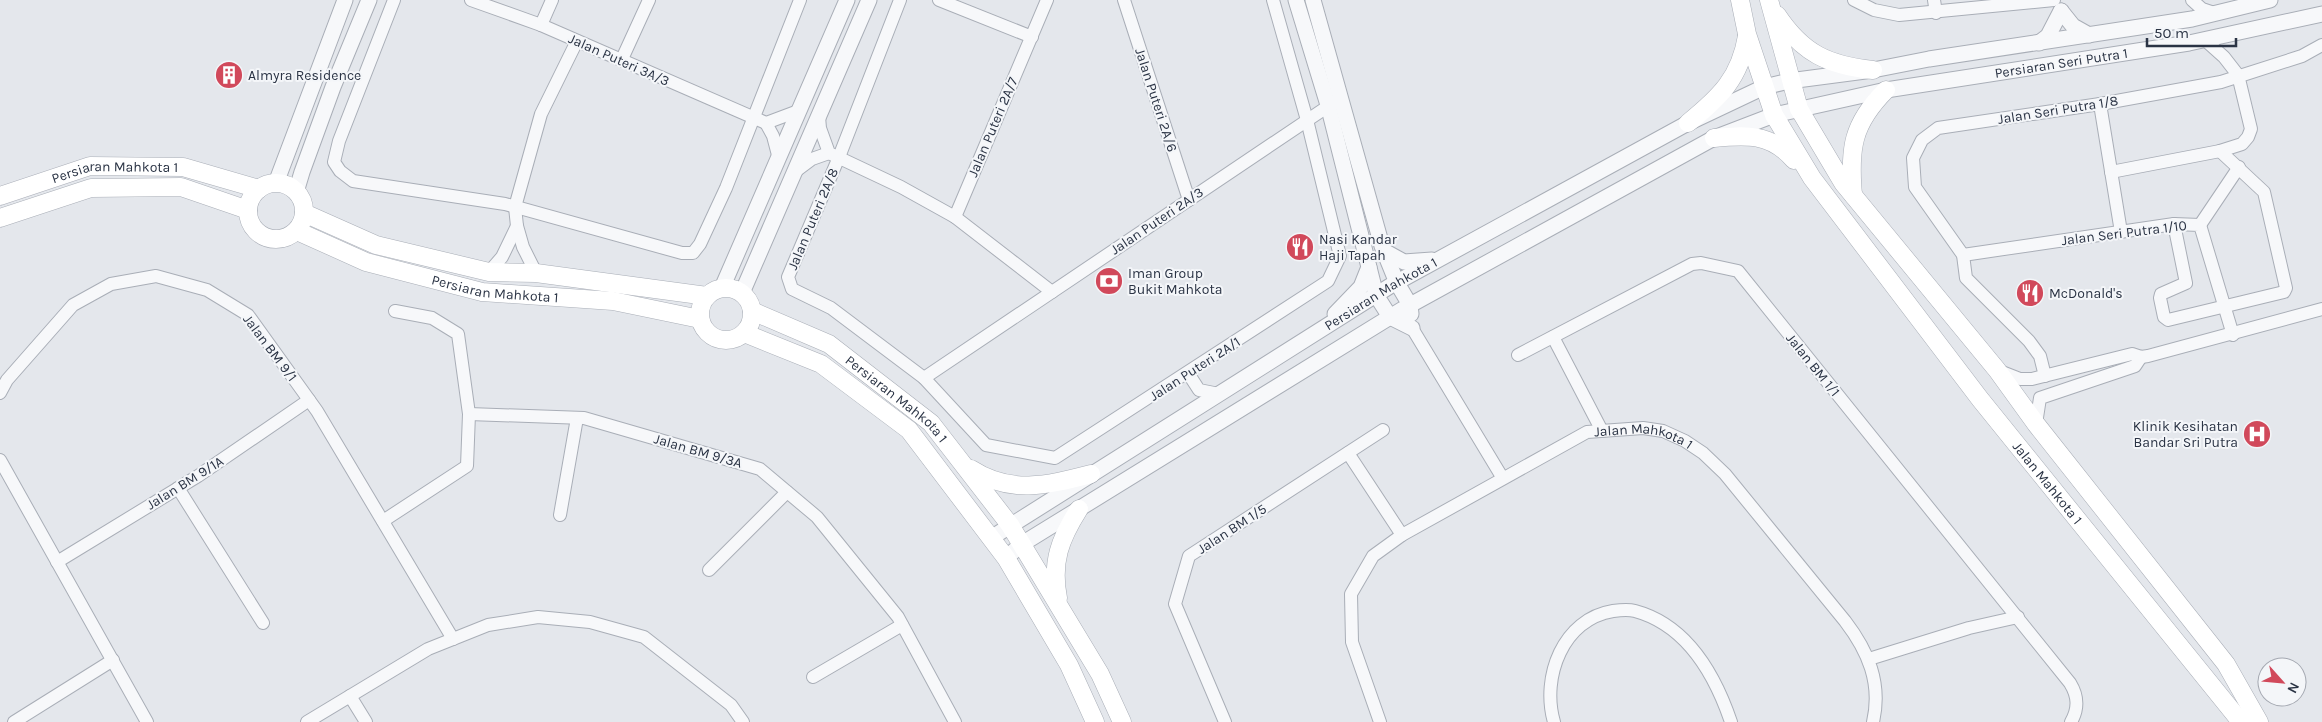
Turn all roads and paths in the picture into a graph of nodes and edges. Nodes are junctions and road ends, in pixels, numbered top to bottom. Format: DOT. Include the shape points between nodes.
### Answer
graph roads {
  1 [pos="345,0"];
  2 [pos="369,0"];
  3 [pos="394,0"];
  4 [pos="471,0"];
  5 [pos="552,0"];
  6 [pos="649,0"];
  7 [pos="800,0"];
  8 [pos="847,0"];
  9 [pos="869,0"];
  10 [pos="900,0"];
  11 [pos="939,0"];
  12 [pos="1047,0"];
  13 [pos="1124,0"];
  14 [pos="1273,0"];
  15 [pos="1296,0"];
  16 [pos="1313,0"];
  17 [pos="1740,0"];
  18 [pos="1854,0"];
  19 [pos="1980,0"];
  20 [pos="2190,0"];
  21 [pos="2270,0"];
  22 [pos="1769,2"];
  23 [pos="2058,4"];
  24 [pos="1935,6"];
  25 [pos="1969,9"];
  26 [pos="2218,14"];
  27 [pos="2322,14"];
  28 [pos="2192,19"];
  29 [pos="541,25"];
  30 [pos="1747,34"];
  31 [pos="2090,35"];
  32 [pos="2231,35"];
  33 [pos="1032,38"];
  34 [pos="2066,39"];
  35 [pos="2205,40"];
  36 [pos="577,41"];
  37 [pos="2039,43"];
  38 [pos="2322,45"];
  39 [pos="622,59"];
  40 [pos="2047,66"];
  41 [pos="1873,70"];
  42 [pos="2238,75"];
  43 [pos="1789,81"];
  44 [pos="1764,87"];
  45 [pos="1886,90"];
  46 [pos="1334,102"];
  47 [pos="2100,104"];
  48 [pos="1799,109"];
  49 [pos="798,111"];
  50 [pos="1774,116"];
  51 [pos="819,118"];
  52 [pos="1307,120"];
  53 [pos="760,121"];
  54 [pos="1688,123"];
  55 [pos="1714,138"];
  56 [pos="2220,151"];
  57 [pos="778,155"];
  58 [pos="834,155"];
  59 [pos="2239,167"];
  60 [pos="796,170"];
  61 [pos="2110,172"];
  62 [pos="1812,178"];
  63 [pos="276,183"];
  64 [pos="259,189"];
  65 [pos="296,192"];
  66 [pos="0,196"];
  67 [pos="1853,196"];
  68 [pos="1189,200"];
  69 [pos="515,207"];
  70 [pos="248,210"];
  71 [pos="304,213"];
  72 [pos="955,217"];
  73 [pos="0,218"];
  74 [pos="2174,224"];
  75 [pos="2200,225"];
  76 [pos="517,226"];
  77 [pos="296,231"];
  78 [pos="2120,232"];
  79 [pos="1384,251"];
  80 [pos="1963,256"];
  81 [pos="1443,258"];
  82 [pos="1369,267"];
  83 [pos="489,272"];
  84 [pos="536,273"];
  85 [pos="1397,282"];
  86 [pos="715,292"];
  87 [pos="1052,292"];
  88 [pos="742,293"];
  89 [pos="1376,295"];
  90 [pos="1410,305"];
  91 [pos="2226,307"];
  92 [pos="2322,309"];
  93 [pos="395,311"];
  94 [pos="752,312"];
  95 [pos="1390,317"];
  96 [pos="700,319"];
  97 [pos="1412,328"];
  98 [pos="1318,331"];
  99 [pos="744,333"];
  100 [pos="2233,335"];
  101 [pos="1553,337"];
  102 [pos="1518,355"];
  103 [pos="2144,357"];
  104 [pos="1996,370"];
  105 [pos="1188,373"];
  106 [pos="2045,376"];
  107 [pos="924,378"];
  108 [pos="1199,390"];
  109 [pos="0,393"];
  110 [pos="1219,394"];
  111 [pos="309,400"];
  112 [pos="469,414"];
  113 [pos="577,418"];
  114 [pos="1181,418"];
  115 [pos="2036,424"];
  116 [pos="1384,430"];
  117 [pos="1602,431"];
  118 [pos="1348,453"];
  119 [pos="0,460"];
  120 [pos="962,463"];
  121 [pos="1091,474"];
  122 [pos="1502,477"];
  123 [pos="178,488"];
  124 [pos="787,492"];
  125 [pos="1079,509"];
  126 [pos="560,515"];
  127 [pos="383,521"];
  128 [pos="1010,525"];
  129 [pos="1402,535"];
  130 [pos="992,538"];
  131 [pos="1022,544"];
  132 [pos="1006,558"];
  133 [pos="57,562"];
  134 [pos="709,570"];
  135 [pos="1059,606"];
  136 [pos="2018,617"];
  137 [pos="263,623"];
  138 [pos="902,625"];
  139 [pos="453,639"];
  140 [pos="1869,659"];
  141 [pos="113,660"];
  142 [pos="814,677"];
  143 [pos="2242,689"];
  144 [pos="350,696"];
  145 [pos="2230,714"];
  146 [pos="14,722"];
  147 [pos="147,722"];
  148 [pos="308,722"];
  149 [pos="366,722"];
  150 [pos="743,722"];
  151 [pos="955,722"];
  152 [pos="1095,722"];
  153 [pos="1122,722"];
  154 [pos="1225,722"];
  155 [pos="1380,722"];
  156 [pos="1554,722"];
  157 [pos="1731,722"];
  158 [pos="1873,722"];
  159 [pos="2071,722"];
  160 [pos="2241,722"];
  161 [pos="2259,722"];
  162 [pos="2267,722"];
  1 -- 63 [label="street"];
  2 -- 65 [label="street" via="333,87"];
  3 -- 69 [label="street" via="339,141 334,162 353,181"];
  4 -- 29 [label="street, Jalan Puteri 3A/3"];
  5 -- 29 [label="street"];
  6 -- 39 [label="street"];
  7 -- 53 [label="street"];
  8 -- 49 [label="street"];
  9 -- 51 [label="street"];
  10 -- 58 [label="street, Jalan Puteri 2A/8"];
  11 -- 33 [label="street"];
  12 -- 33 [label="street, Jalan Puteri 2A/7"];
  13 -- 68 [label="street, Jalan Puteri 2A/6"];
  14 -- 52 [label="street, Jalan Puteri 2A/1"];
  15 -- 46 [label="street"];
  16 -- 46 [label="street"];
  17 -- 30 [label="main road, Jalan Mahkota 1"];
  18 -- 24 [label="street" via="1874,10 1899,15"];
  19 -- 25 [label="street"];
  20 -- 26 [label="street" via="2202,9"];
  20 -- 28 [label="street"];
  21 -- 26 [label="street, Persiaran Seri Putra 1"];
  22 -- 41 [label="main road" via="1787,31 1801,45 1821,58 1845,67"];
  22 -- 43 [label="main road, Jalan Mahkota 1"];
  23 -- 25 [label="street"];
  23 -- 31 [label="street" via="2073,26"];
  23 -- 34 [label="street"];
  23 -- 37 [label="street" via="2048,36"];
  24 -- 25 [label="street"];
  26 -- 28 [label="street, Persiaran Seri Putra 1"];
  27 -- 32 [label="street, Persiaran Seri Putra 1"];
  28 -- 31 [label="street, Persiaran Seri Putra 1"];
  28 -- 32 [label="street" via="2212,31"];
  29 -- 36 [label="street, Jalan Puteri 3A/3"];
  30 -- 44 [label="main road, Jalan Mahkota 1"];
  30 -- 54 [label="main road" via="1735,76 1723,92"];
  31 -- 34 [label="street, Persiaran Seri Putra 1"];
  32 -- 35 [label="street, Persiaran Seri Putra 1"];
  33 -- 72 [label="street, Jalan Puteri 2A/7"];
  34 -- 37 [label="street, Persiaran Seri Putra 1"];
  34 -- 40 [label="street"];
  35 -- 40 [label="street, Persiaran Seri Putra 1"];
  35 -- 42 [label="street"];
  36 -- 39 [label="street, Jalan Puteri 3A/3"];
  36 -- 69 [label="street" via="541,114"];
  37 -- 41 [label="street, Persiaran Seri Putra 1"];
  38 -- 42 [label="street, Jalan Seri Putra 1/8" via="2302,56"];
  39 -- 53 [label="street, Jalan Puteri 3A/3"];
  40 -- 45 [label="street, Persiaran Seri Putra 1"];
  41 -- 43 [label="street, Persiaran Seri Putra 1"];
  42 -- 47 [label="street, Jalan Seri Putra 1/8" via="2221,82"];
  42 -- 56 [label="street" via="2251,129 2242,144"];
  43 -- 44 [label="street, Persiaran Seri Putra 1"];
  43 -- 48 [label="main road, Jalan Mahkota 1"];
  44 -- 50 [label="main road, Jalan Mahkota 1"];
  44 -- 54 [label="street, Persiaran Mahkota 1"];
  45 -- 48 [label="street, Persiaran Seri Putra 1"];
  45 -- 67 [label="main road" via="1864,116 1856,133 1851,153"];
  46 -- 52 [label="street, Jalan Puteri 2A/3"];
  46 -- 79 [label="street"];
  46 -- 82 [label="street"];
  47 -- 61 [label="street"];
  47 -- 80 [label="street, Jalan Seri Putra 1/8" via="1938,128 1922,140 1913,158 1915,187"];
  48 -- 50 [label="street, Persiaran Seri Putra 1"];
  48 -- 67 [label="main road, Jalan Mahkota 1"];
  49 -- 53 [label="street"];
  49 -- 57 [label="street"];
  50 -- 55 [label="street, Persiaran Mahkota 1"];
  50 -- 62 [label="main road, Jalan Mahkota 1"];
  51 -- 58 [label="street" via="820,128"];
  51 -- 60 [label="street"];
  52 -- 68 [label="street, Jalan Puteri 2A/3"];
  52 -- 105 [label="street, Jalan Puteri 2A/1" via="1340,256 1328,281"];
  53 -- 57 [label="street" via="773,136"];
  53 -- 69 [label="street" via="700,244 693,252 682,253"];
  54 -- 81 [label="street, Persiaran Mahkota 1"];
  55 -- 62 [label="main road" via="1747,135 1762,138 1791,156"];
  55 -- 90 [label="street, Persiaran Mahkota 1"];
  56 -- 59 [label="street"];
  56 -- 61 [label="street"];
  57 -- 86 [label="street"];
  58 -- 60 [label="street" via="812,159"];
  58 -- 72 [label="street"];
  58 -- 107 [label="street, Jalan Puteri 2A/8" via="788,277 792,289 831,308"];
  59 -- 75 [label="street"];
  59 -- 91 [label="street" via="2268,200 2286,288 2284,292"];
  60 -- 88 [label="street"];
  61 -- 78 [label="street"];
  62 -- 145 [label="main road, Jalan Mahkota 1" via="1980,399"];
  63 -- 64 [label="main road"];
  63 -- 65 [label="main road"];
  64 -- 66 [label="main road, Persiaran Mahkota 1" via="183,167 90,166"];
  64 -- 70 [label="main road"];
  65 -- 71 [label="main road" via="304,204"];
  67 -- 104 [label="main road, Jalan Mahkota 1"];
  68 -- 87 [label="street, Jalan Puteri 2A/3"];
  69 -- 76 [label="street"];
  70 -- 73 [label="main road, Persiaran Mahkota 1" via="181,188 91,188"];
  70 -- 77 [label="main road" via="254,228 270,239 289,237"];
  71 -- 77 [label="main road"];
  71 -- 83 [label="main road, Persiaran Mahkota 1" via="376,245"];
  72 -- 87 [label="street"];
  74 -- 75 [label="street, Jalan Seri Putra 1/10"];
  74 -- 78 [label="street, Jalan Seri Putra 1/10"];
  74 -- 91 [label="street" via="2186,283 2162,294 2164,317 2168,320"];
  75 -- 91 [label="street, Jalan Seri Putra 1/10"];
  76 -- 83 [label="street" via="502,257"];
  76 -- 84 [label="street"];
  77 -- 96 [label="main road, Persiaran Mahkota 1" via="366,262 482,292 613,302"];
  78 -- 80 [label="street, Jalan Seri Putra 1/10"];
  79 -- 81 [label="street" via="1404,262"];
  79 -- 85 [label="street"];
  80 -- 106 [label="street" via="1966,278 2029,341 2040,356"];
  81 -- 85 [label="street, Persiaran Mahkota 1"];
  82 -- 89 [label="street"];
  82 -- 98 [label="street" via="1361,287"];
  83 -- 84 [label="main road, Persiaran Mahkota 1"];
  84 -- 86 [label="main road, Persiaran Mahkota 1"];
  85 -- 89 [label="street, Persiaran Mahkota 1"];
  85 -- 90 [label="street"];
  86 -- 88 [label="main road, Persiaran Mahkota 1" via="731,288"];
  86 -- 96 [label="main road" via="702,302"];
  87 -- 107 [label="street, Jalan Puteri 2A/3"];
  88 -- 94 [label="main road"];
  89 -- 95 [label="street"];
  89 -- 98 [label="street, Persiaran Mahkota 1"];
  90 -- 95 [label="street, Persiaran Mahkota 1"];
  90 -- 97 [label="street"];
  91 -- 100 [label="street, Jalan Seri Putra 1/10"];
  92 -- 100 [label="street"];
  93 -- 112 [label="street" via="432,318 458,334"];
  94 -- 99 [label="main road"];
  94 -- 120 [label="main road, Persiaran Mahkota 1" via="829,344 931,423"];
  95 -- 97 [label="street"];
  95 -- 125 [label="street, Persiaran Mahkota 1"];
  96 -- 99 [label="main road" via="708,333 722,340"];
  97 -- 122 [label="street"];
  98 -- 110 [label="street, Persiaran Mahkota 1"];
  99 -- 130 [label="main road, Persiaran Mahkota 1" via="822,364 909,430"];
  100 -- 103 [label="street"];
  101 -- 102 [label="street, Jalan BM 1/1"];
  101 -- 117 [label="street"];
  101 -- 136 [label="street, Jalan BM 1/1" via="1692,264 1738,271"];
  103 -- 106 [label="street" via="2132,354"];
  103 -- 115 [label="street" via="2135,366 2040,398"];
  104 -- 106 [label="street" via="2020,379"];
  104 -- 115 [label="main road, Jalan Mahkota 1"];
  105 -- 107 [label="street, Jalan Puteri 2A/1" via="1056,458 986,445"];
  105 -- 108 [label="street"];
  108 -- 110 [label="street"];
  108 -- 114 [label="street"];
  109 -- 111 [label="street, Jalan BM 9/1" via="7,380 73,305 111,284 156,276 207,290 248,314"];
  110 -- 114 [label="street, Persiaran Mahkota 1"];
  111 -- 123 [label="street, Jalan BM 9/1A"];
  111 -- 127 [label="street, Jalan BM 9/1"];
  112 -- 113 [label="street, Jalan BM 9/3A"];
  112 -- 127 [label="street" via="467,466"];
  113 -- 124 [label="street, Jalan BM 9/3A" via="760,469"];
  113 -- 126 [label="street"];
  114 -- 121 [label="street, Persiaran Mahkota 1"];
  115 -- 143 [label="main road, Jalan Mahkota 1" via="2226,664"];
  116 -- 118 [label="street, Jalan BM 1/5"];
  117 -- 122 [label="street, Jalan Mahkota 1" via="1587,432"];
  117 -- 140 [label="street, Jalan Mahkota 1" via="1643,428 1662,431 1703,453 1845,621"];
  118 -- 129 [label="street"];
  118 -- 154 [label="street, Jalan BM 1/5" via="1189,556 1175,604"];
  119 -- 133 [label="street"];
  120 -- 121 [label="main road" via="986,478 1027,487"];
  120 -- 128 [label="main road, Persiaran Mahkota 1"];
  121 -- 128 [label="street, Persiaran Mahkota 1"];
  122 -- 129 [label="street, Jalan Mahkota 1"];
  123 -- 133 [label="street, Jalan BM 9/1A"];
  123 -- 137 [label="street"];
  124 -- 134 [label="street"];
  124 -- 138 [label="street, Jalan BM 9/3A" via="817,517"];
  125 -- 131 [label="street, Persiaran Mahkota 1"];
  125 -- 135 [label="main road" via="1066,530 1057,555 1054,579"];
  127 -- 139 [label="street, Jalan BM 9/1"];
  128 -- 130 [label="street, Persiaran Mahkota 1"];
  128 -- 131 [label="main road, Persiaran Mahkota 1"];
  129 -- 155 [label="street, Jalan Mahkota 1" via="1373,556 1351,594 1352,642"];
  130 -- 132 [label="main road, Persiaran Mahkota 1"];
  131 -- 132 [label="street, Persiaran Mahkota 1"];
  131 -- 135 [label="main road, Persiaran Mahkota 1"];
  132 -- 152 [label="main road, Persiaran Mahkota 1" via="1069,665"];
  133 -- 141 [label="street"];
  135 -- 153 [label="main road, Persiaran Mahkota 1" via="1100,674"];
  136 -- 140 [label="street" via="1969,628"];
  136 -- 159 [label="street, Jalan BM 1/1" via="2074,690 2077,705"];
  138 -- 142 [label="street"];
  138 -- 151 [label="street, Jalan BM 9/3A"];
  139 -- 144 [label="street" via="428,649"];
  139 -- 150 [label="street" via="488,625 538,617 590,622 644,637 731,705"];
  140 -- 158 [label="street, Jalan Mahkota 1" via="1877,701"];
  141 -- 146 [label="street"];
  141 -- 147 [label="street"];
  143 -- 161 [label="main road"];
  143 -- 162 [label="main road"];
  144 -- 148 [label="street"];
  144 -- 149 [label="street"];
  145 -- 160 [label="main road, Jalan Mahkota 1"];
  156 -- 157 [label="street" via="1553,675 1567,638 1593,617 1634,610 1668,627 1684,640 1701,660"];
}
